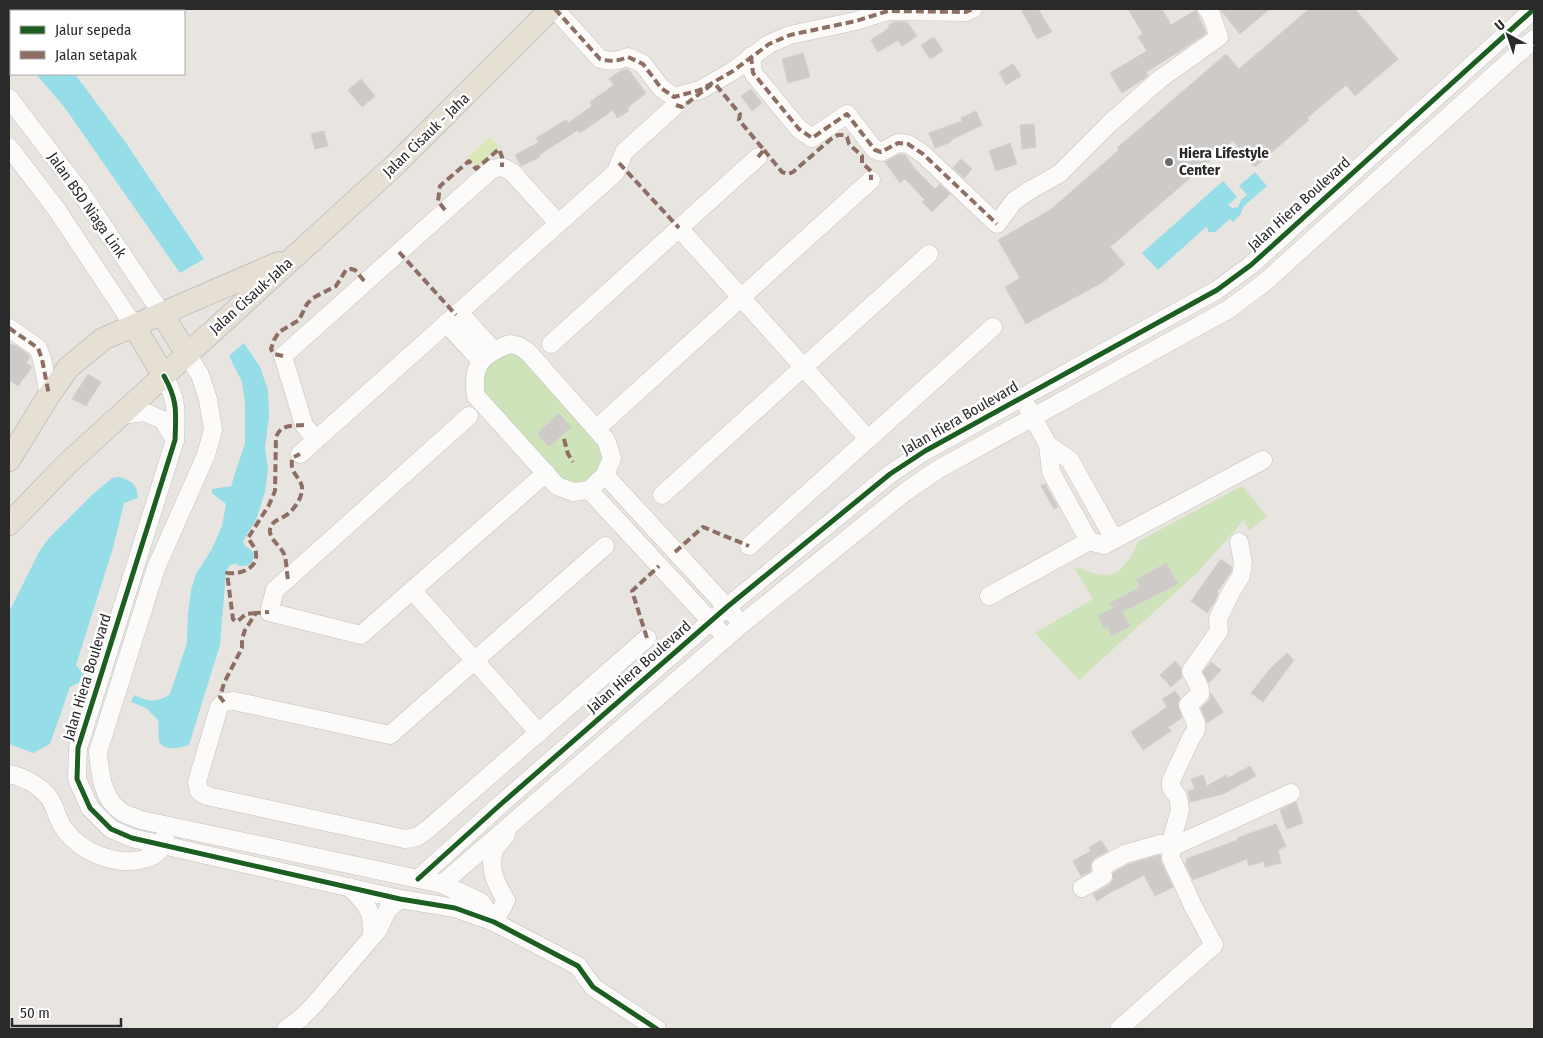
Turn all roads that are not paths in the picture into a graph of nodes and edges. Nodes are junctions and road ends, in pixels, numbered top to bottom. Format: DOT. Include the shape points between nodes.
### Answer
graph roads {
  1 [pos="551,9"];
  2 [pos="555,9"];
  3 [pos="973,9"];
  4 [pos="1534,9"];
  5 [pos="1212,10"];
  6 [pos="1534,39"];
  7 [pos="751,56"];
  8 [pos="9,98"];
  9 [pos="676,105"];
  10 [pos="1397,132"];
  11 [pos="9,147"];
  12 [pos="1412,149"];
  13 [pos="758,157"];
  14 [pos="871,180"];
  15 [pos="558,223"];
  16 [pos="679,228"];
  17 [pos="929,254"];
  18 [pos="296,256"];
  19 [pos="741,297"];
  20 [pos="162,314"];
  21 [pos="453,318"];
  22 [pos="134,326"];
  23 [pos="993,327"];
  24 [pos="9,328"];
  25 [pos="551,344"];
  26 [pos="187,354"];
  27 [pos="487,355"];
  28 [pos="804,367"];
  29 [pos="164,376"];
  30 [pos="49,395"];
  31 [pos="1022,396"];
  32 [pos="121,415"];
  33 [pos="469,416"];
  34 [pos="1033,416"];
  35 [pos="596,429"];
  36 [pos="868,439"];
  37 [pos="174,440"];
  38 [pos="316,440"];
  39 [pos="1048,445"];
  40 [pos="300,454"];
  41 [pos="9,460"];
  42 [pos="1263,460"];
  43 [pos="546,473"];
  44 [pos="605,476"];
  45 [pos="589,490"];
  46 [pos="662,495"];
  47 [pos="9,524"];
  48 [pos="1114,540"];
  49 [pos="1089,541"];
  50 [pos="1239,542"];
  51 [pos="605,546"];
  52 [pos="749,546"];
  53 [pos="675,552"];
  54 [pos="659,566"];
  55 [pos="412,590"];
  56 [pos="988,596"];
  57 [pos="727,607"];
  58 [pos="711,622"];
  59 [pos="742,624"];
  60 [pos="647,638"];
  61 [pos="726,638"];
  62 [pos="475,660"];
  63 [pos="539,733"];
  64 [pos="9,774"];
  65 [pos="1291,793"];
  66 [pos="517,819"];
  67 [pos="167,826"];
  68 [pos="163,845"];
  69 [pos="1172,847"];
  70 [pos="418,879"];
  71 [pos="442,884"];
  72 [pos="349,887"];
  73 [pos="1082,888"];
  74 [pos="407,900"];
  75 [pos="438,905"];
  76 [pos="494,922"];
  77 [pos="372,937"];
  78 [pos="286,1029"];
  79 [pos="657,1029"];
  80 [pos="1119,1029"];
  1 -- 18 [label="main road, Jalan Cisauk - Jaha" via="396,164"];
  2 -- 7 [label="street" via="600,59 609,62 628,57 642,64 661,88 674,97 700,90"];
  3 -- 7 [label="street" via="966,12 888,11 790,35"];
  4 -- 10 [label="street, Jalan Hiera Boulevard"];
  5 -- 7 [label="street" via="1219,37 1160,79 1109,124 1060,174 1014,201 997,224 923,154 908,144 898,143 881,152 875,150 847,114 812,138 799,129 753,73"];
  6 -- 12 [label="street"];
  8 -- 20 [label="street, Jalan BSD Niaga Link" via="80,191"];
  9 -- 15 [label="street" via="624,152 616,172"];
  10 -- 12 [label="street"];
  10 -- 31 [label="street, Jalan Hiera Boulevard" via="1251,265 1217,290"];
  11 -- 22 [label="street, Jalan BSD Niaga Link" via="57,210"];
  12 -- 34 [label="street" via="1265,282 1229,309"];
  13 -- 16 [label="street"];
  14 -- 19 [label="street"];
  15 -- 21 [label="street"];
  15 -- 38 [label="street" via="512,172 502,167 492,169 310,331 283,356 304,425"];
  16 -- 19 [label="street"];
  16 -- 25 [label="street"];
  17 -- 28 [label="street"];
  18 -- 20 [label="main road, Jalan Cisauk-Jaha"];
  18 -- 26 [label="main road, Jalan Cisauk-Jaha"];
  19 -- 28 [label="street"];
  19 -- 35 [label="street"];
  20 -- 22 [label="main road, Jalan Cisauk-Jaha"];
  20 -- 26 [label="main road"];
  21 -- 27 [label="street"];
  21 -- 38 [label="street"];
  22 -- 29 [label="main road"];
  22 -- 30 [label="main road, Jalan Cisauk-Jaha" via="103,339 68,368"];
  23 -- 36 [label="street"];
  24 -- 30 [label="street" via="38,348"];
  26 -- 29 [label="main road, Jalan Cisauk-Jaha"];
  26 -- 67 [label="street" via="203,383 213,430 206,454 156,568 98,752 100,776 107,795 122,812"];
  27 -- 35 [label="street" via="510,344 528,352"];
  27 -- 43 [label="street" via="475,377 476,396"];
  28 -- 36 [label="street"];
  28 -- 46 [label="street"];
  29 -- 32 [label="main road, Jalan Cisauk-Jaha"];
  29 -- 37 [label="street, Jalan Hiera Boulevard" via="173,392 176,411"];
  30 -- 41 [label="main road, Jalan Cisauk-Jaha"];
  31 -- 34 [label="street"];
  31 -- 57 [label="street, Jalan Hiera Boulevard" via="890,474"];
  32 -- 37 [label="street" via="144,412 163,420"];
  32 -- 47 [label="main road, Jalan Cisauk-Jaha" via="67,464"];
  33 -- 55 [label="street" via="275,590 269,612 361,635"];
  34 -- 39 [label="street"];
  34 -- 59 [label="street" via="937,470 905,492"];
  35 -- 44 [label="street" via="606,440 612,458"];
  36 -- 52 [label="street"];
  37 -- 68 [label="street, Jalan Hiera Boulevard" via="78,748 77,779 90,808 111,829"];
  38 -- 40 [label="street"];
  39 -- 48 [label="street" via="1070,460"];
  39 -- 49 [label="street" via="1050,472"];
  42 -- 48 [label="street"];
  43 -- 45 [label="street" via="557,486 573,492"];
  43 -- 55 [label="street"];
  44 -- 45 [label="street"];
  44 -- 53 [label="street"];
  45 -- 54 [label="street"];
  48 -- 49 [label="street" via="1104,545"];
  49 -- 56 [label="street"];
  50 -- 69 [label="street" via="1243,562 1241,576 1218,619 1219,631 1191,671 1201,688 1200,694 1188,705 1196,730 1171,781 1180,810"];
  51 -- 62 [label="street"];
  53 -- 54 [label="street"];
  53 -- 57 [label="street"];
  54 -- 58 [label="street"];
  55 -- 62 [label="street"];
  57 -- 58 [label="street, Jalan Hiera Boulevard"];
  57 -- 59 [label="street"];
  58 -- 61 [label="street"];
  58 -- 70 [label="street, Jalan Hiera Boulevard"];
  59 -- 61 [label="street"];
  60 -- 63 [label="street"];
  61 -- 66 [label="street"];
  62 -- 63 [label="street"];
  62 -- 63 [label="street" via="390,735 234,701 224,702 197,782 200,791 206,796 386,835 405,839 417,837"];
  64 -- 68 [label="street" via="34,784 49,797 64,830 83,848 108,858 131,861 152,858"];
  65 -- 69 [label="street"];
  66 -- 71 [label="street"];
  66 -- 76 [label="street" via="494,851 496,884 506,900"];
  67 -- 68 [label="street"];
  67 -- 70 [label="street"];
  68 -- 72 [label="street, Jalan Hiera Boulevard"];
  69 -- 73 [label="street" via="1160,844 1125,854 1101,867 1103,876"];
  69 -- 80 [label="street" via="1170,858 1214,945"];
  70 -- 71 [label="street"];
  70 -- 74 [label="street"];
  71 -- 75 [label="street"];
  71 -- 76 [label="street" via="481,902"];
  72 -- 74 [label="street, Jalan Hiera Boulevard"];
  72 -- 77 [label="street" via="365,903 372,920"];
  74 -- 75 [label="street, Jalan Hiera Boulevard"];
  74 -- 77 [label="street" via="388,909"];
  75 -- 76 [label="street, Jalan Hiera Boulevard"];
  76 -- 79 [label="street, Jalan Hiera Boulevard" via="578,966 593,987"];
  77 -- 78 [label="street" via="313,1006"];
}
